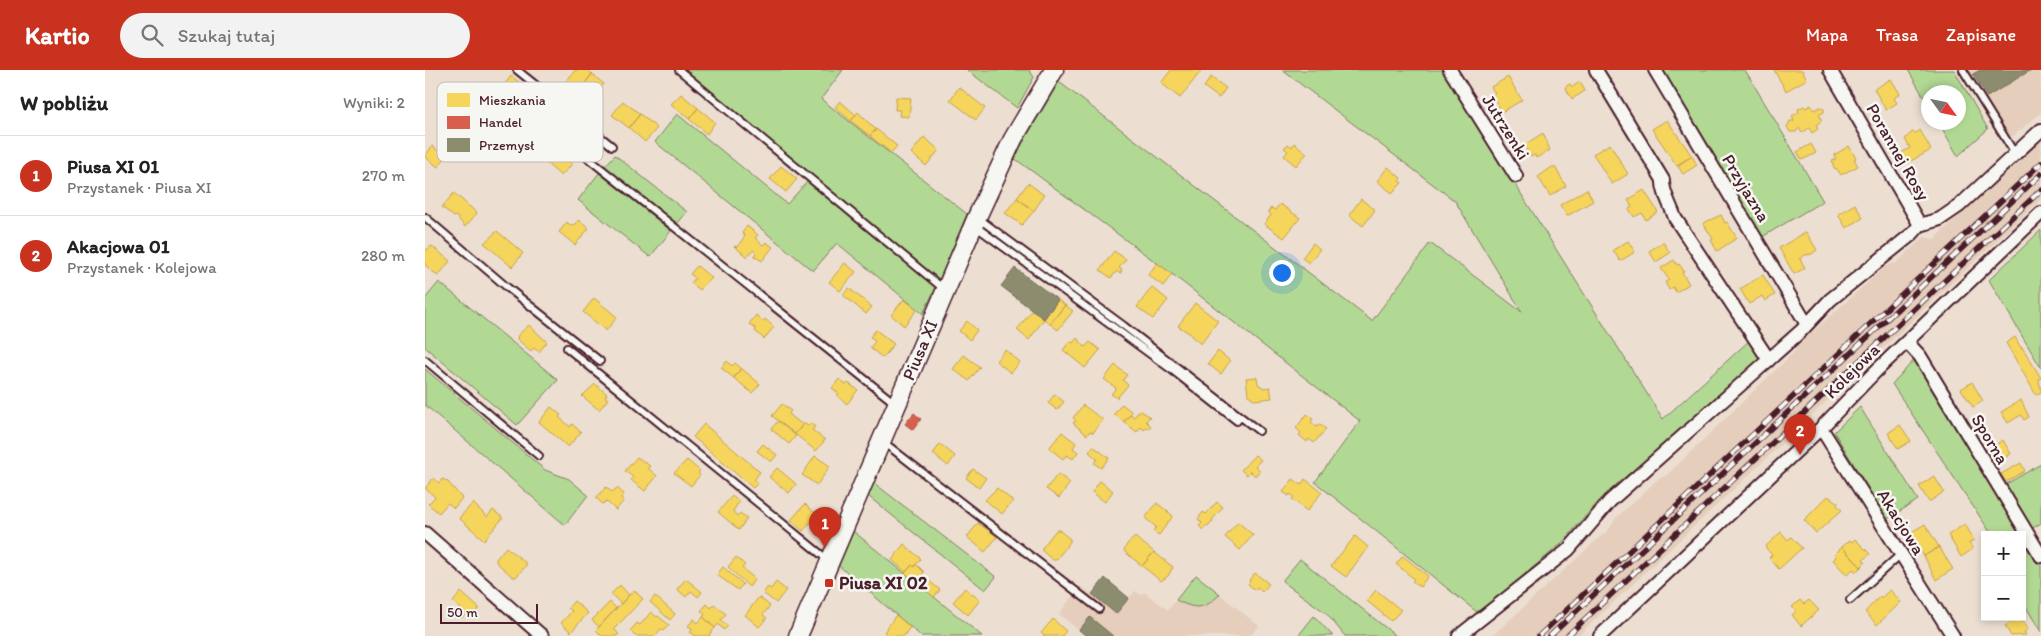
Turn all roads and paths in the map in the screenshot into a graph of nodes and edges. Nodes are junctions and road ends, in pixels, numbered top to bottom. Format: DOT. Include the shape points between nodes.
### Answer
graph roads {
  1 [pos="517,70"];
  2 [pos="679,70"];
  3 [pos="1450,70"];
  4 [pos="1596,70"];
  5 [pos="1655,70"];
  6 [pos="1830,70"];
  7 [pos="1963,70"];
  8 [pos="1049,72"];
  9 [pos="532,82"];
  10 [pos="2041,130"];
  11 [pos="603,139"];
  12 [pos="612,146"];
  13 [pos="2015,154"];
  14 [pos="593,162"];
  15 [pos="1516,176"];
  16 [pos="2041,213"];
  17 [pos="425,217"];
  18 [pos="975,221"];
  19 [pos="1920,225"];
  20 [pos="946,290"];
  21 [pos="1806,324"];
  22 [pos="1907,342"];
  23 [pos="567,348"];
  24 [pos="425,360"];
  25 [pos="1769,360"];
  26 [pos="600,361"];
  27 [pos="897,405"];
  28 [pos="1237,421"];
  29 [pos="1821,428"];
  30 [pos="1259,431"];
  31 [pos="881,440"];
  32 [pos="539,456"];
  33 [pos="425,533"];
  34 [pos="1901,554"];
  35 [pos="2041,556"];
  36 [pos="829,561"];
  37 [pos="1850,600"];
  38 [pos="1099,609"];
  39 [pos="542,636"];
  40 [pos="797,636"];
  41 [pos="1459,636"];
  42 [pos="1599,636"];
  43 [pos="1953,636"];
  1 -- 9 [label="lane"];
  2 -- 20 [label="lane"];
  3 -- 15 [label="street, Jutrzenki"];
  4 -- 25 [label="street" via="1663,180 1663,192 1675,218"];
  5 -- 21 [label="street, Przyjazna"];
  6 -- 19 [label="street, Porannej Rosy"];
  7 -- 13 [label="lane"];
  8 -- 18 [label="street, Piusa XI"];
  10 -- 13 [label="street"];
  11 -- 12 [label="lane"];
  13 -- 19 [label="street" via="1948,214"];
  14 -- 27 [label="lane"];
  16 -- 22 [label="street, Kolejowa"];
  17 -- 26 [label="lane"];
  18 -- 20 [label="street, Piusa XI"];
  18 -- 28 [label="lane"];
  18 -- 30 [label="lane" via="1124,326"];
  19 -- 21 [label="street"];
  20 -- 27 [label="street, Piusa XI"];
  21 -- 25 [label="street"];
  22 -- 29 [label="street, Kolejowa"];
  22 -- 35 [label="street, Sporna" via="1920,356"];
  23 -- 36 [label="lane"];
  24 -- 32 [label="lane"];
  25 -- 41 [label="street" via="1610,501 1569,550"];
  27 -- 31 [label="street, Piusa XI"];
  29 -- 34 [label="street, Akacjowa"];
  29 -- 42 [label="street, Kolejowa"];
  31 -- 36 [label="street, Piusa XI"];
  31 -- 38 [label="lane"];
  33 -- 39 [label="street"];
  34 -- 37 [label="lane"];
  34 -- 43 [label="street, Akacjowa"];
  36 -- 40 [label="street, Piusa XI"];
}
